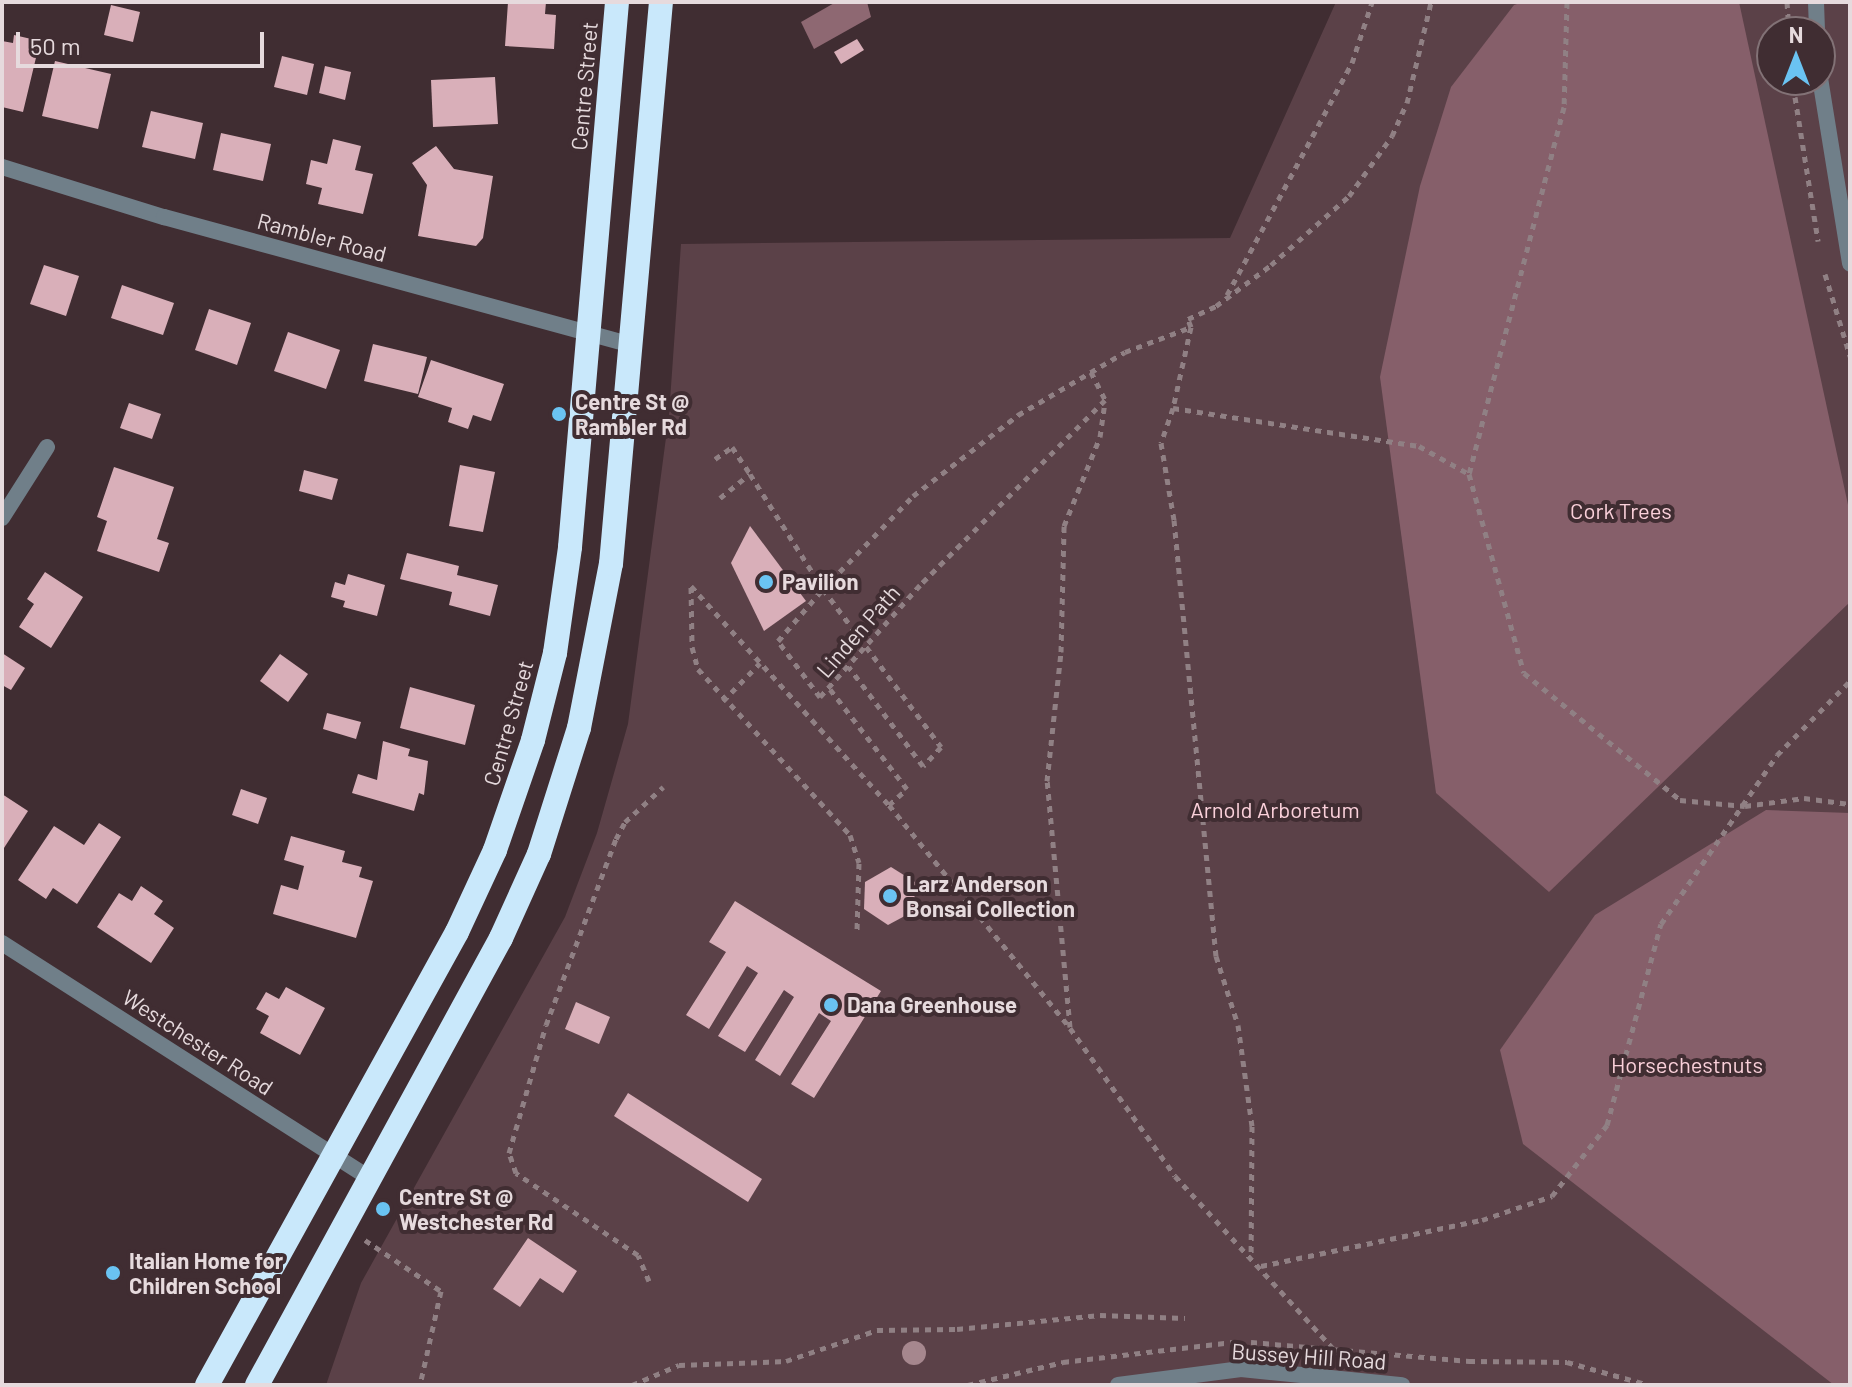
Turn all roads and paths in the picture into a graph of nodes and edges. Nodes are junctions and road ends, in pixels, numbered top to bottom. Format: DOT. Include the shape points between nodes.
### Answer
graph roads {
  1 [pos="617,2"];
  2 [pos="661,2"];
  3 [pos="1372,2"];
  4 [pos="1431,2"];
  5 [pos="1567,2"];
  6 [pos="1823,96"];
  7 [pos="2,167"];
  8 [pos="1850,264"];
  9 [pos="1225,299"];
  10 [pos="1191,327"];
  11 [pos="589,333"];
  12 [pos="632,345"];
  13 [pos="1091,372"];
  14 [pos="1105,400"];
  15 [pos="1173,408"];
  16 [pos="47,447"];
  17 [pos="715,459"];
  18 [pos="750,474"];
  19 [pos="1469,474"];
  20 [pos="720,498"];
  21 [pos="2,518"];
  22 [pos="823,589"];
  23 [pos="865,647"];
  24 [pos="760,663"];
  25 [pos="849,667"];
  26 [pos="1850,681"];
  27 [pos="830,689"];
  28 [pos="723,701"];
  29 [pos="663,787"];
  30 [pos="1850,804"];
  31 [pos="889,805"];
  32 [pos="1745,806"];
  33 [pos="857,932"];
  34 [pos="2,943"];
  35 [pos="1070,1028"];
  36 [pos="335,1155"];
  37 [pos="370,1178"];
  38 [pos="344,1227"];
  39 [pos="1251,1255"];
  40 [pos="1261,1266"];
  41 [pos="649,1281"];
  42 [pos="1185,1318"];
  43 [pos="1354,1378"];
  44 [pos="207,1385"];
  45 [pos="257,1385"];
  46 [pos="420,1385"];
  47 [pos="632,1385"];
  48 [pos="1118,1385"];
  49 [pos="1402,1385"];
  1 -- 11 [label="highway, Centre Street"];
  2 -- 12 [label="highway"];
  3 -- 9 [label="path" via="1352,63"];
  4 -- 9 [label="path, Linden Path" via="1407,103 1373,167 1320,223"];
  5 -- 19 [label="path" via="1564,107"];
  6 -- 8 [label="street"];
  7 -- 11 [label="street, Rambler Road" via="164,217"];
  9 -- 10 [label="path, Linden Path" via="1188,319"];
  10 -- 13 [label="path, Linden Path" via="1125,352"];
  10 -- 15 [label="path"];
  11 -- 12 [label="street, Rambler Road"];
  11 -- 36 [label="highway, Centre Street" via="566,581 533,740 470,906"];
  12 -- 37 [label="highway" via="607,600 559,797 501,938"];
  13 -- 14 [label="path"];
  13 -- 22 [label="path, Linden Path" via="1018,415 913,496"];
  14 -- 23 [label="path, Linden Path" via="971,532"];
  14 -- 35 [label="path" via="1100,437 1064,526 1061,640 1047,781"];
  15 -- 19 [label="path" via="1419,446"];
  15 -- 39 [label="path" via="1161,443 1174,520 1216,956 1238,1025 1252,1126"];
  16 -- 21 [label="street"];
  17 -- 18 [label="path" via="732,447"];
  18 -- 20 [label="path"];
  18 -- 22 [label="path"];
  19 -- 32 [label="path" via="1524,673 1680,800"];
  22 -- 23 [label="path"];
  22 -- 27 [label="path, Linden Path" via="778,641 820,697"];
  23 -- 25 [label="path, Linden Path"];
  23 -- 25 [label="path" via="941,747 923,766"];
  24 -- 28 [label="path"];
  24 -- 28 [label="path" via="691,586 695,658"];
  24 -- 31 [label="path"];
  25 -- 27 [label="path, Linden Path"];
  26 -- 32 [label="path" via="1777,755"];
  27 -- 31 [label="path" via="907,789"];
  28 -- 33 [label="path" via="850,835 859,863"];
  29 -- 41 [label="path" via="625,822 616,839 546,1025 509,1153 516,1173 638,1255"];
  30 -- 32 [label="path" via="1804,798"];
  31 -- 35 [label="path"];
  32 -- 40 [label="path" via="1661,924 1607,1125 1552,1196 1482,1220"];
  34 -- 36 [label="street, Westchester Road"];
  35 -- 39 [label="path" via="1175,1176"];
  36 -- 37 [label="street, Westchester Road"];
  36 -- 44 [label="highway, Centre Street"];
  37 -- 38 [label="highway"];
  38 -- 45 [label="highway"];
  38 -- 46 [label="path" via="441,1291"];
  39 -- 40 [label="path"];
  40 -- 43 [label="path"];
  42 -- 47 [label="path" via="1100,1315 957,1329 877,1330 786,1361 679,1365"];
  43 -- 48 [label="street, Bussey Hill Road" via="1241,1369"];
  43 -- 49 [label="street, Bussey Hill Road"];
}
